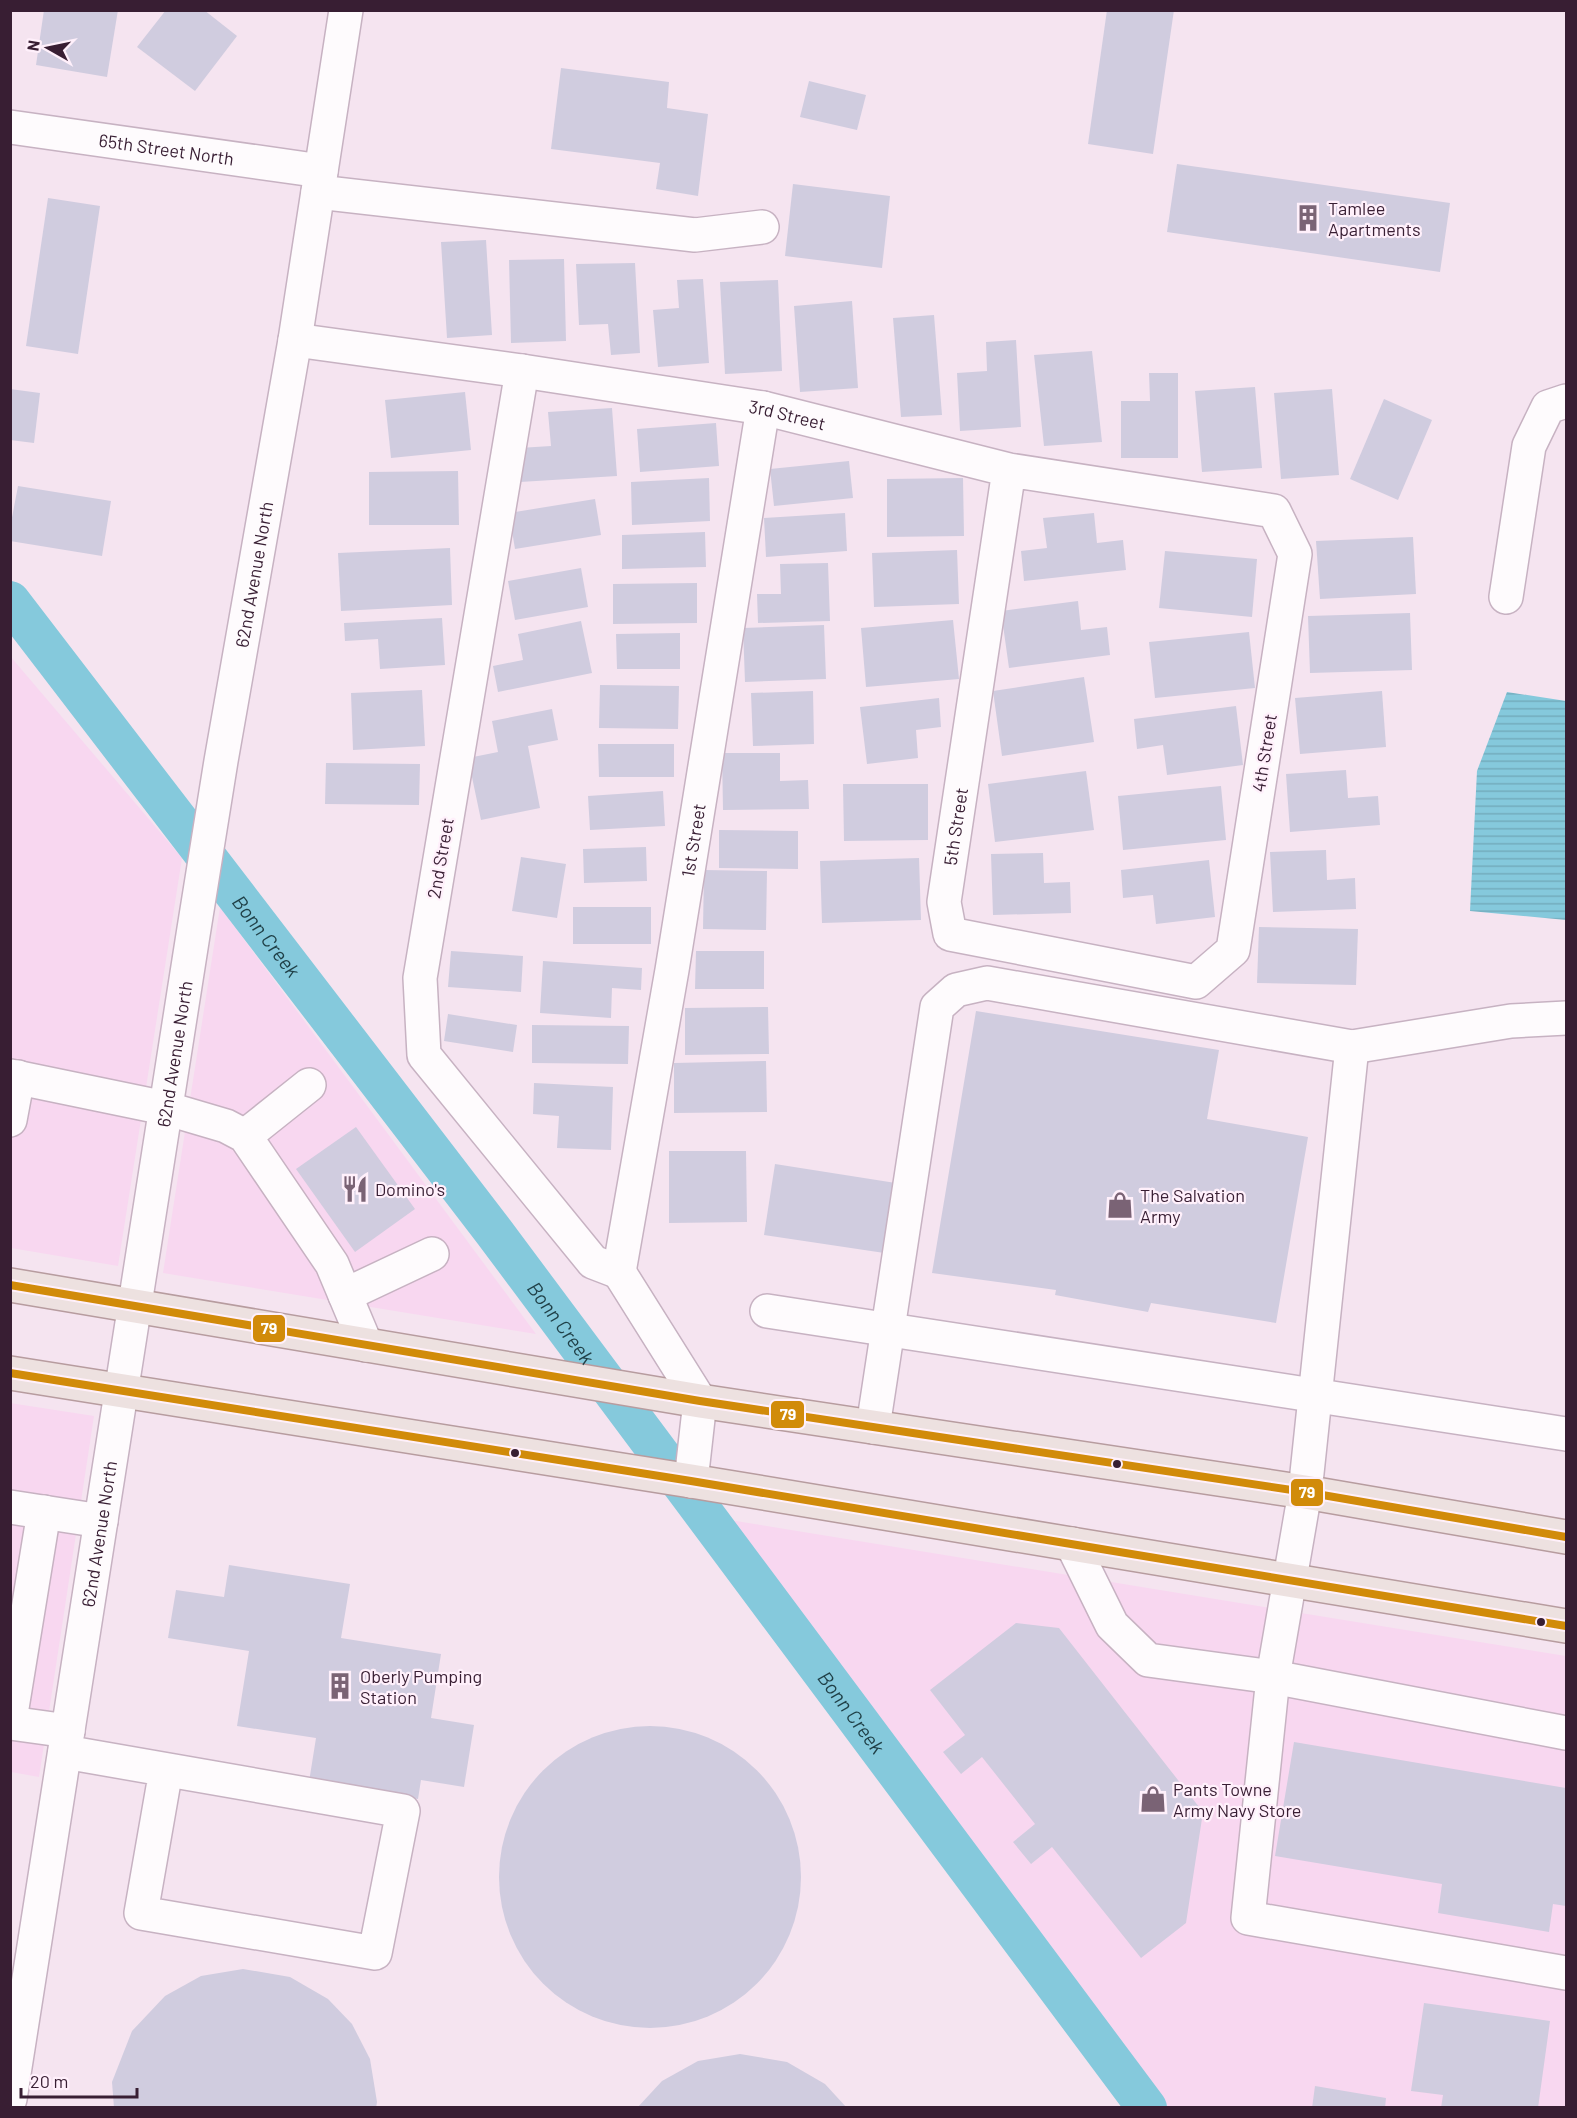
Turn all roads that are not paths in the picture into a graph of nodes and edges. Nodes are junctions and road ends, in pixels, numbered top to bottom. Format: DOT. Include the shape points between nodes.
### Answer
graph roads {
  1 [pos="346,10"];
  2 [pos="10,127"];
  3 [pos="319,181"];
  4 [pos="762,227"];
  5 [pos="295,340"];
  6 [pos="522,371"];
  7 [pos="1566,401"];
  8 [pos="763,408"];
  9 [pos="1009,470"];
  10 [pos="1274,511"];
  11 [pos="1506,597"];
  12 [pos="1196,982"];
  13 [pos="1566,1018"];
  14 [pos="1352,1047"];
  15 [pos="14,1076"];
  16 [pos="309,1085"];
  17 [pos="165,1108"];
  18 [pos="10,1120"];
  19 [pos="245,1136"];
  20 [pos="432,1254"];
  21 [pos="619,1272"];
  22 [pos="10,1285"];
  23 [pos="345,1295"];
  24 [pos="135,1305"];
  25 [pos="767,1311"];
  26 [pos="888,1329"];
  27 [pos="366,1345"];
  28 [pos="10,1373"];
  29 [pos="121,1391"];
  30 [pos="1316,1395"];
  31 [pos="700,1401"];
  32 [pos="873,1427"];
  33 [pos="1566,1434"];
  34 [pos="691,1481"];
  35 [pos="1305,1492"];
  36 [pos="10,1507"];
  37 [pos="44,1512"];
  38 [pos="101,1521"];
  39 [pos="1566,1537"];
  40 [pos="1072,1545"];
  41 [pos="1289,1581"];
  42 [pos="1566,1626"];
  43 [pos="1274,1677"];
  44 [pos="10,1722"];
  45 [pos="1566,1734"];
  46 [pos="66,1742"];
  47 [pos="166,1770"];
  48 [pos="1566,1973"];
  49 [pos="10,2099"];
  1 -- 3 [label="street, 62nd Avenue North"];
  2 -- 3 [label="street, 65th Street North"];
  3 -- 4 [label="street, 65th Street North" via="695,234"];
  3 -- 5 [label="street, 62nd Avenue North"];
  5 -- 6 [label="street, 3rd Street"];
  5 -- 17 [label="street, 62nd Avenue North"];
  6 -- 8 [label="street, 3rd Street"];
  6 -- 21 [label="street, 2nd Street" via="420,978 424,1055 593,1262"];
  7 -- 11 [label="street" via="1548,407 1530,446"];
  8 -- 9 [label="street, 3rd Street"];
  8 -- 21 [label="street, 1st Street"];
  9 -- 10 [label="street, 3rd Street"];
  9 -- 12 [label="street, 5th Street" via="944,902 950,934"];
  10 -- 12 [label="street, 4th Street" via="1295,554 1233,950"];
  13 -- 14 [label="street" via="1511,1021"];
  14 -- 26 [label="street" via="987,984 956,990 937,1007"];
  14 -- 30 [label="street"];
  15 -- 17 [label="street"];
  15 -- 18 [label="street"];
  16 -- 19 [label="street"];
  17 -- 19 [label="street" via="226,1126"];
  17 -- 24 [label="street, 62nd Avenue North"];
  19 -- 23 [label="street" via="332,1264"];
  20 -- 23 [label="street"];
  21 -- 31 [label="street"];
  22 -- 24 [label="main road"];
  23 -- 27 [label="street"];
  24 -- 27 [label="main road"];
  24 -- 29 [label="street, 62nd Avenue North"];
  25 -- 26 [label="street"];
  26 -- 30 [label="street"];
  26 -- 32 [label="street"];
  27 -- 31 [label="main road"];
  28 -- 29 [label="main road"];
  29 -- 34 [label="main road"];
  29 -- 38 [label="street, 62nd Avenue North"];
  30 -- 33 [label="street"];
  30 -- 35 [label="street"];
  31 -- 32 [label="main road"];
  31 -- 34 [label="street"];
  32 -- 35 [label="main road"];
  34 -- 40 [label="main road"];
  35 -- 39 [label="main road"];
  35 -- 41 [label="street"];
  36 -- 37 [label="street"];
  37 -- 38 [label="street"];
  37 -- 44 [label="street"];
  38 -- 46 [label="street, 62nd Avenue North"];
  40 -- 41 [label="main road"];
  40 -- 43 [label="street" via="1112,1625 1148,1660"];
  41 -- 42 [label="main road"];
  41 -- 43 [label="street"];
  43 -- 45 [label="street"];
  43 -- 48 [label="street" via="1248,1918"];
  44 -- 46 [label="street"];
  46 -- 47 [label="street"];
  46 -- 49 [label="street, 62nd Avenue North"];
  47 -- 47 [label="street" via="403,1811 375,1953 141,1913"];
}
